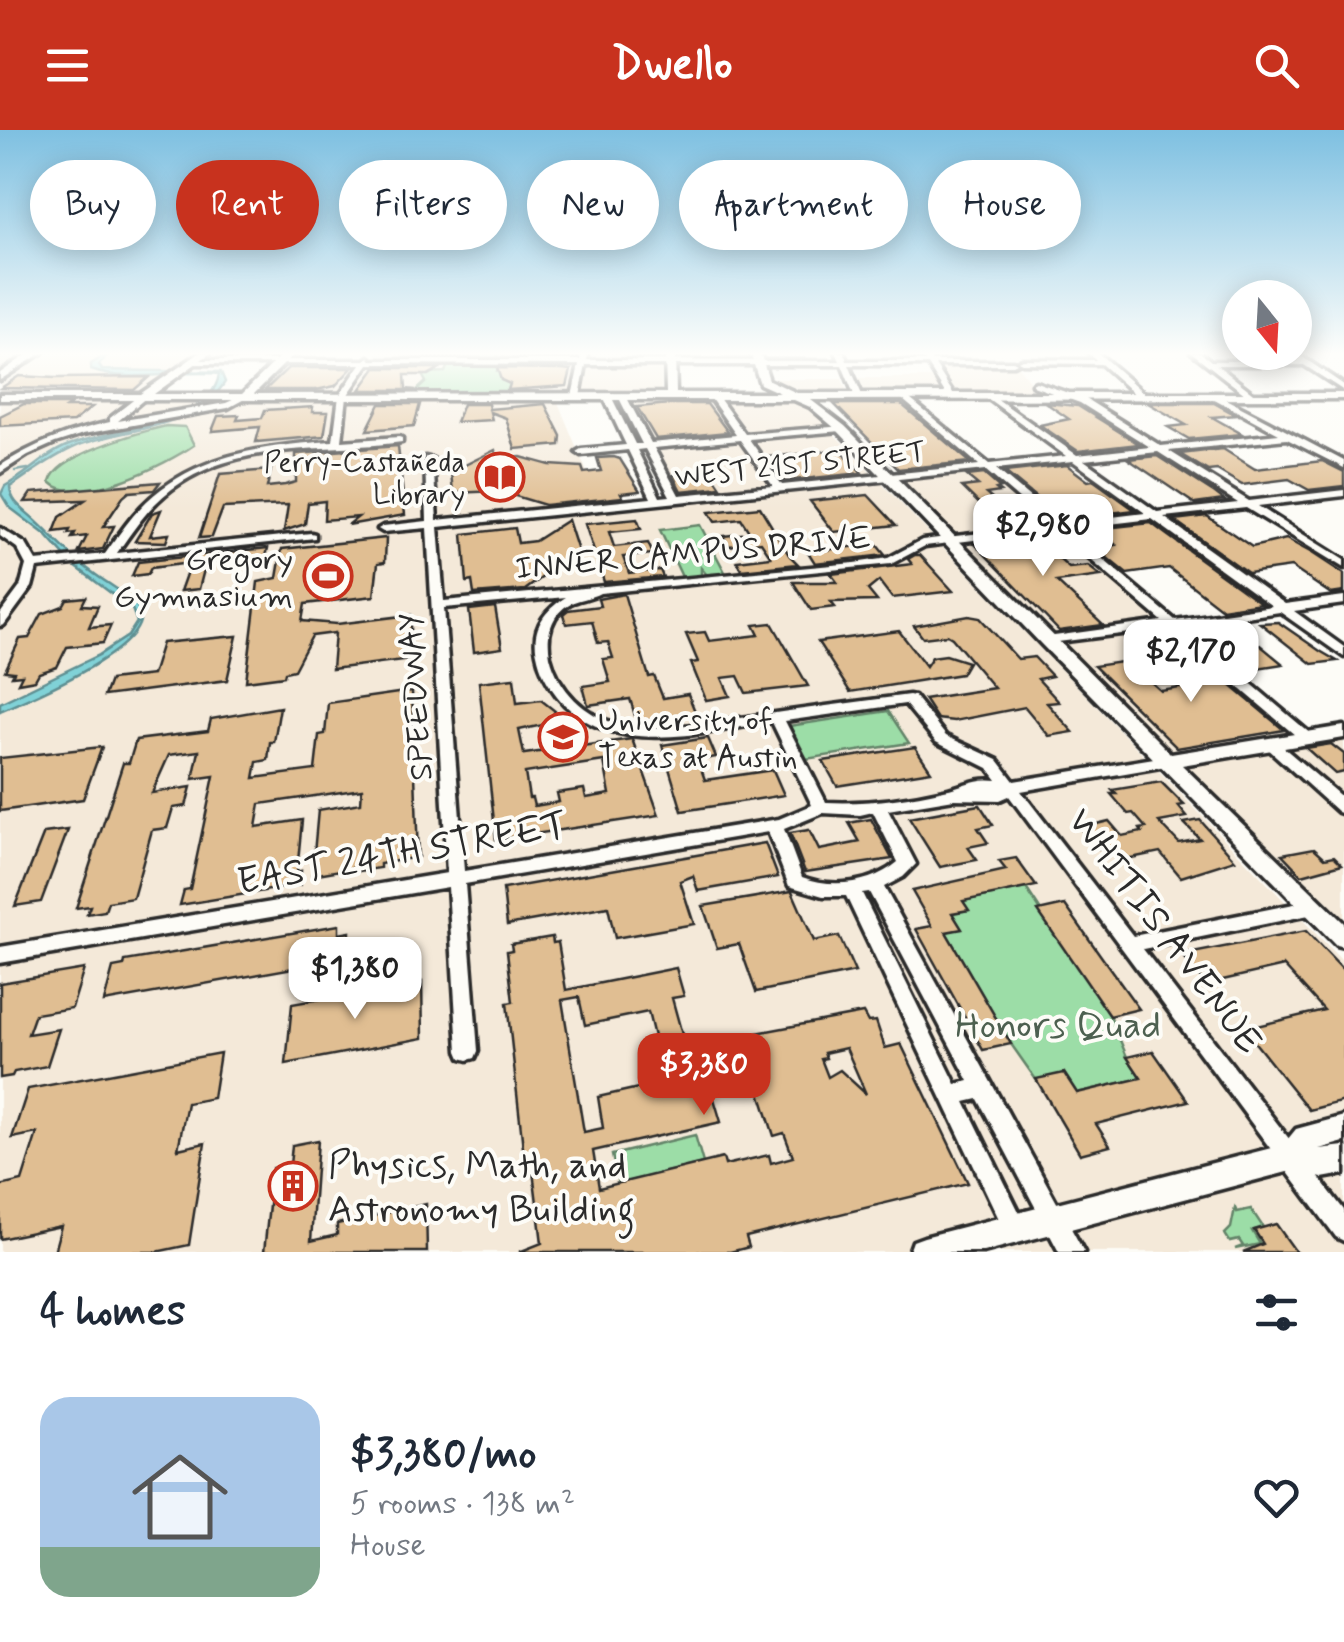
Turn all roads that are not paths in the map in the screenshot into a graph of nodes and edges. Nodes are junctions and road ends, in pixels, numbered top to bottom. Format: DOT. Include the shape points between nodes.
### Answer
graph roads {
  1 [pos="138,404"];
  2 [pos="221,404"];
  3 [pos="341,404"];
  4 [pos="611,404"];
  5 [pos="626,404"];
  6 [pos="719,404"];
  7 [pos="809,404"];
  8 [pos="823,404"];
  9 [pos="914,404"];
  10 [pos="1002,404"];
  11 [pos="1090,404"];
  12 [pos="1229,404"];
  13 [pos="824,412"];
  14 [pos="128,417"];
  15 [pos="634,419"];
  16 [pos="619,421"];
  17 [pos="841,428"];
  18 [pos="1288,436"];
  19 [pos="743,437"];
  20 [pos="400,440"];
  21 [pos="337,445"];
  22 [pos="648,446"];
  23 [pos="631,447"];
  24 [pos="1160,449"];
  25 [pos="581,452"];
  26 [pos="1075,457"];
  27 [pos="428,459"];
  28 [pos="1341,462"];
  29 [pos="985,466"];
  30 [pos="0,470"];
  31 [pos="888,477"];
  32 [pos="779,488"];
  33 [pos="1344,493"];
  34 [pos="676,499"];
  35 [pos="657,501"];
  36 [pos="1248,504"];
  37 [pos="1156,516"];
  38 [pos="434,524"];
  39 [pos="1057,527"];
  40 [pos="384,529"];
  41 [pos="0,530"];
  42 [pos="312,536"];
  43 [pos="948,540"];
  44 [pos="1344,555"];
  45 [pos="109,556"];
  46 [pos="1330,556"];
  47 [pos="83,558"];
  48 [pos="53,562"];
  49 [pos="32,565"];
  50 [pos="1344,566"];
  51 [pos="594,593"];
  52 [pos="1344,600"];
  53 [pos="439,605"];
  54 [pos="1284,608"];
  55 [pos="0,622"];
  56 [pos="1173,624"];
  57 [pos="1046,641"];
  58 [pos="1344,653"];
  59 [pos="776,718"];
  60 [pos="1344,732"];
  61 [pos="1307,738"];
  62 [pos="1271,744"];
  63 [pos="1166,762"];
  64 [pos="1010,787"];
  65 [pos="878,806"];
  66 [pos="816,808"];
  67 [pos="1344,808"];
  68 [pos="774,825"];
  69 [pos="456,877"];
  70 [pos="862,886"];
  71 [pos="1314,907"];
  72 [pos="1344,938"];
  73 [pos="1131,944"];
  74 [pos="0,955"];
  75 [pos="929,988"];
  76 [pos="902,994"];
  77 [pos="468,1051"];
  78 [pos="982,1088"];
  79 [pos="951,1096"];
  80 [pos="1344,1129"];
  81 [pos="1291,1157"];
  82 [pos="1344,1160"];
  83 [pos="1052,1218"];
  84 [pos="1015,1228"];
  85 [pos="1344,1230"];
  86 [pos="924,1252"];
  87 [pos="1072,1252"];
  1 -- 14 [label="street"];
  2 -- 14 [label="street"];
  3 -- 21 [label="street"];
  4 -- 16 [label="street"];
  5 -- 15 [label="street"];
  6 -- 19 [label="street"];
  7 -- 13 [label="main road"];
  8 -- 13 [label="main road"];
  9 -- 29 [label="street"];
  10 -- 26 [label="street"];
  11 -- 24 [label="street"];
  12 -- 18 [label="street"];
  13 -- 17 [label="main road"];
  14 -- 30 [label="street" via="70,435"];
  15 -- 16 [label="street"];
  15 -- 22 [label="street"];
  16 -- 23 [label="street"];
  17 -- 19 [label="street"];
  17 -- 31 [label="main road"];
  18 -- 24 [label="street, WEST 21ST STREET"];
  18 -- 28 [label="street"];
  19 -- 22 [label="street"];
  19 -- 32 [label="street"];
  20 -- 21 [label="street"];
  21 -- 45 [label="street" via="228,456 196,468 131,520"];
  22 -- 23 [label="street"];
  22 -- 34 [label="street"];
  23 -- 25 [label="street"];
  23 -- 35 [label="street"];
  24 -- 26 [label="street, WEST 21ST STREET"];
  24 -- 36 [label="street"];
  26 -- 29 [label="street, WEST 21ST STREET"];
  26 -- 37 [label="street"];
  27 -- 38 [label="street, SPEEDWAY"];
  29 -- 31 [label="street, WEST 21ST STREET"];
  29 -- 39 [label="street"];
  31 -- 32 [label="street, WEST 21ST STREET"];
  31 -- 43 [label="main road"];
  32 -- 34 [label="street, WEST 21ST STREET"];
  33 -- 36 [label="street, INNER CAMPUS DRIVE"];
  34 -- 35 [label="street, WEST 21ST STREET"];
  35 -- 38 [label="street, WEST 21ST STREET"];
  36 -- 37 [label="street, INNER CAMPUS DRIVE"];
  36 -- 46 [label="street"];
  37 -- 39 [label="street, INNER CAMPUS DRIVE"];
  37 -- 54 [label="street"];
  38 -- 40 [label="street, WEST 21ST STREET"];
  38 -- 53 [label="street, SPEEDWAY"];
  39 -- 43 [label="street, INNER CAMPUS DRIVE"];
  39 -- 56 [label="street"];
  41 -- 49 [label="street" via="22,546"];
  42 -- 45 [label="street"];
  43 -- 51 [label="street, INNER CAMPUS DRIVE" via="919,544 888,562"];
  43 -- 57 [label="main road"];
  44 -- 46 [label="street"];
  45 -- 47 [label="street"];
  46 -- 50 [label="street"];
  47 -- 48 [label="street"];
  48 -- 49 [label="street"];
  49 -- 55 [label="street" via="28,583"];
  51 -- 53 [label="street, INNER CAMPUS DRIVE"];
  51 -- 59 [label="street" via="560,602 544,622 548,669 580,711 614,727 657,732"];
  52 -- 54 [label="street"];
  53 -- 69 [label="street, SPEEDWAY"];
  54 -- 56 [label="street"];
  54 -- 58 [label="street"];
  56 -- 57 [label="street"];
  56 -- 61 [label="street"];
  57 -- 63 [label="main road"];
  59 -- 64 [label="street, WHITIS AVENUE" via="909,699 935,734 993,764"];
  59 -- 66 [label="street"];
  60 -- 61 [label="main road"];
  61 -- 62 [label="main road"];
  62 -- 63 [label="main road"];
  62 -- 67 [label="street"];
  63 -- 64 [label="street"];
  63 -- 71 [label="main road"];
  64 -- 65 [label="street" via="991,796"];
  64 -- 73 [label="street, WHITIS AVENUE"];
  65 -- 66 [label="street"];
  65 -- 70 [label="street" via="907,864"];
  66 -- 68 [label="street, EAST 24TH STREET"];
  68 -- 69 [label="street, EAST 24TH STREET"];
  68 -- 70 [label="street" via="795,881"];
  69 -- 74 [label="street, EAST 24TH STREET"];
  69 -- 77 [label="street, SPEEDWAY"];
  70 -- 75 [label="street"];
  70 -- 76 [label="street"];
  71 -- 72 [label="main road"];
  71 -- 73 [label="street"];
  73 -- 81 [label="street, WHITIS AVENUE"];
  75 -- 76 [label="street"];
  75 -- 78 [label="street"];
  76 -- 79 [label="street"];
  78 -- 79 [label="street"];
  78 -- 83 [label="street"];
  79 -- 84 [label="street"];
  80 -- 81 [label="main road" via="1306,1139"];
  81 -- 82 [label="main road" via="1322,1164"];
  81 -- 83 [label="main road"];
  81 -- 85 [label="street, WHITIS AVENUE"];
  83 -- 84 [label="main road"];
  83 -- 87 [label="street"];
  84 -- 86 [label="main road"];
}
